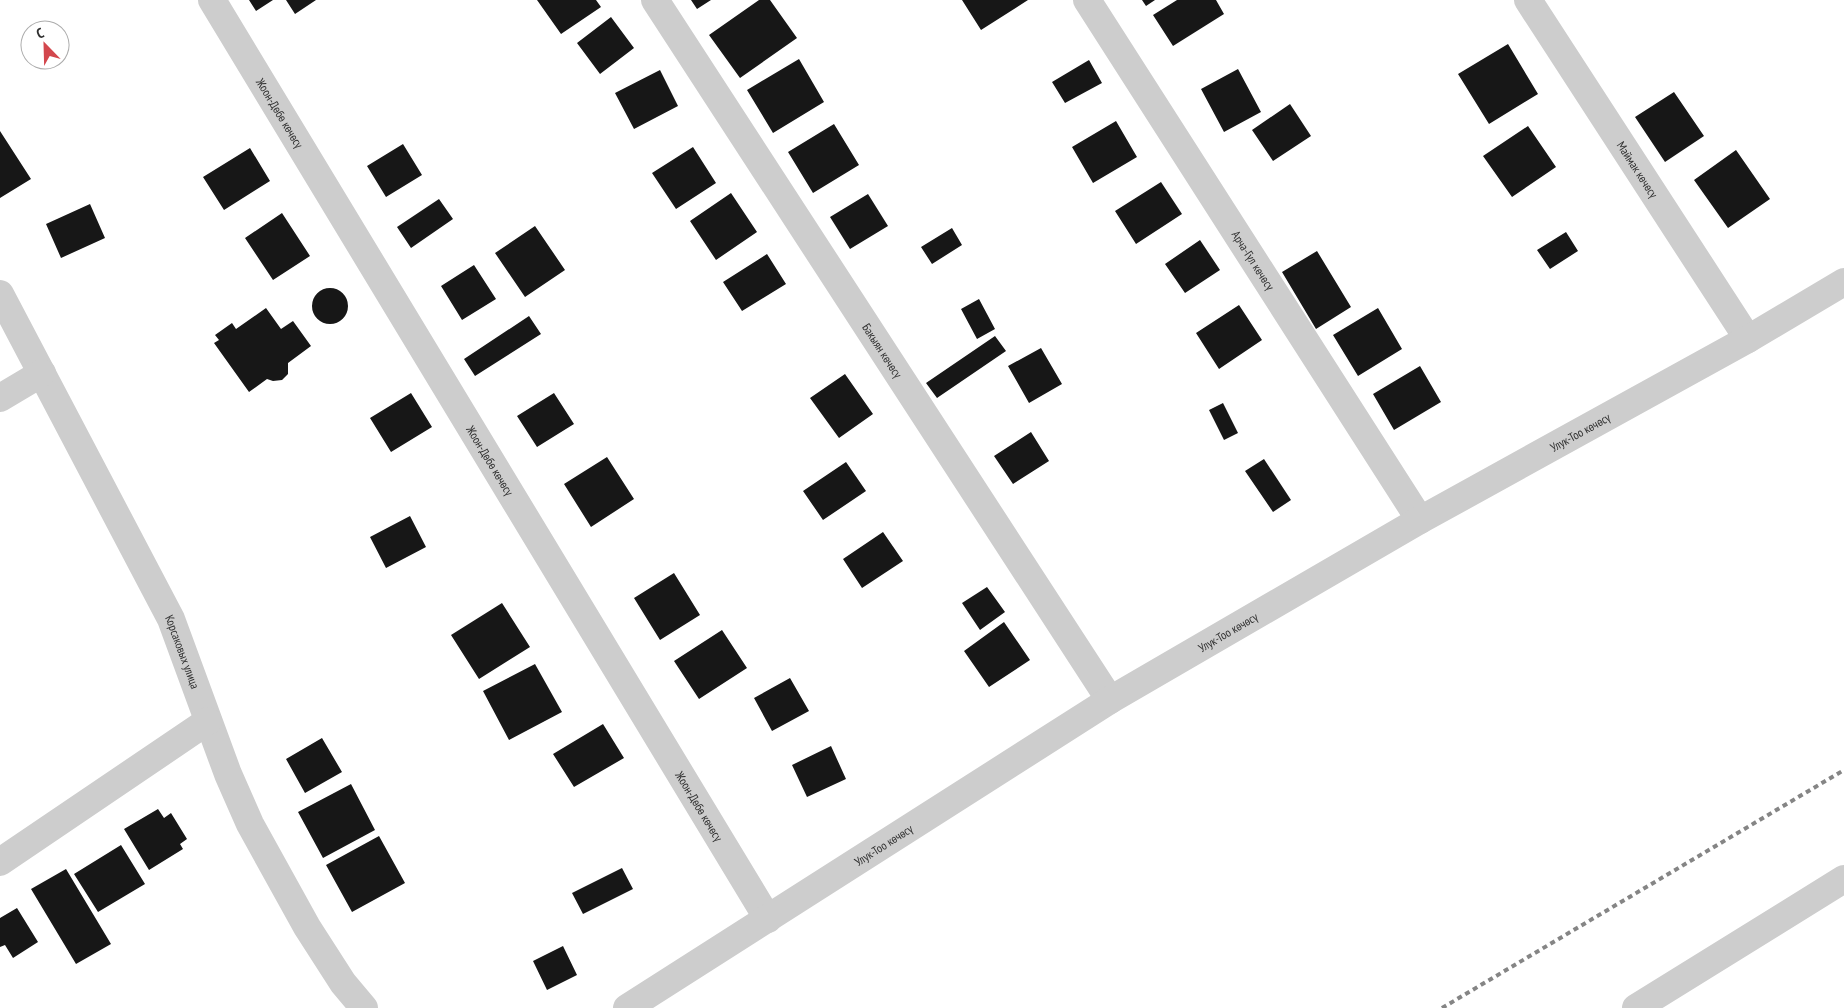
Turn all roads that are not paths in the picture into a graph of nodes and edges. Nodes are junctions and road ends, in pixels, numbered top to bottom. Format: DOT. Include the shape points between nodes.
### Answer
graph roads {
  1 [pos="212,0"];
  2 [pos="655,0"];
  3 [pos="1087,0"];
  4 [pos="1528,0"];
  5 [pos="1844,282"];
  6 [pos="0,294"];
  7 [pos="1748,338"];
  8 [pos="42,373"];
  9 [pos="0,398"];
  10 [pos="1420,520"];
  11 [pos="1110,700"];
  12 [pos="208,721"];
  13 [pos="0,862"];
  14 [pos="1844,879"];
  15 [pos="768,919"];
  16 [pos="364,1008"];
  17 [pos="627,1008"];
  18 [pos="1636,1008"];
  1 -- 15 [label="street, Жоон-Дөбө көчөсү"];
  2 -- 11 [label="street, Бакыян көчөсү"];
  3 -- 10 [label="street, Арча-Гүл көчөсү"];
  4 -- 7 [label="street, Маймак көчөсү"];
  5 -- 7 [label="street, Улук-Тоо көчөсү"];
  6 -- 8 [label="street, Корсаковых улица"];
  7 -- 10 [label="street, Улук-Тоо көчөсү"];
  8 -- 9 [label="street"];
  8 -- 12 [label="street, Корсаковых улица" via="170,619"];
  10 -- 11 [label="street, Улук-Тоо көчөсү"];
  11 -- 15 [label="street, Улук-Тоо көчөсү"];
  12 -- 13 [label="street"];
  12 -- 16 [label="street, Корсаковых улица" via="228,774 275,873 343,983"];
  14 -- 18 [label="street"];
  15 -- 17 [label="street, Улук-Тоо көчөсү"];
}
